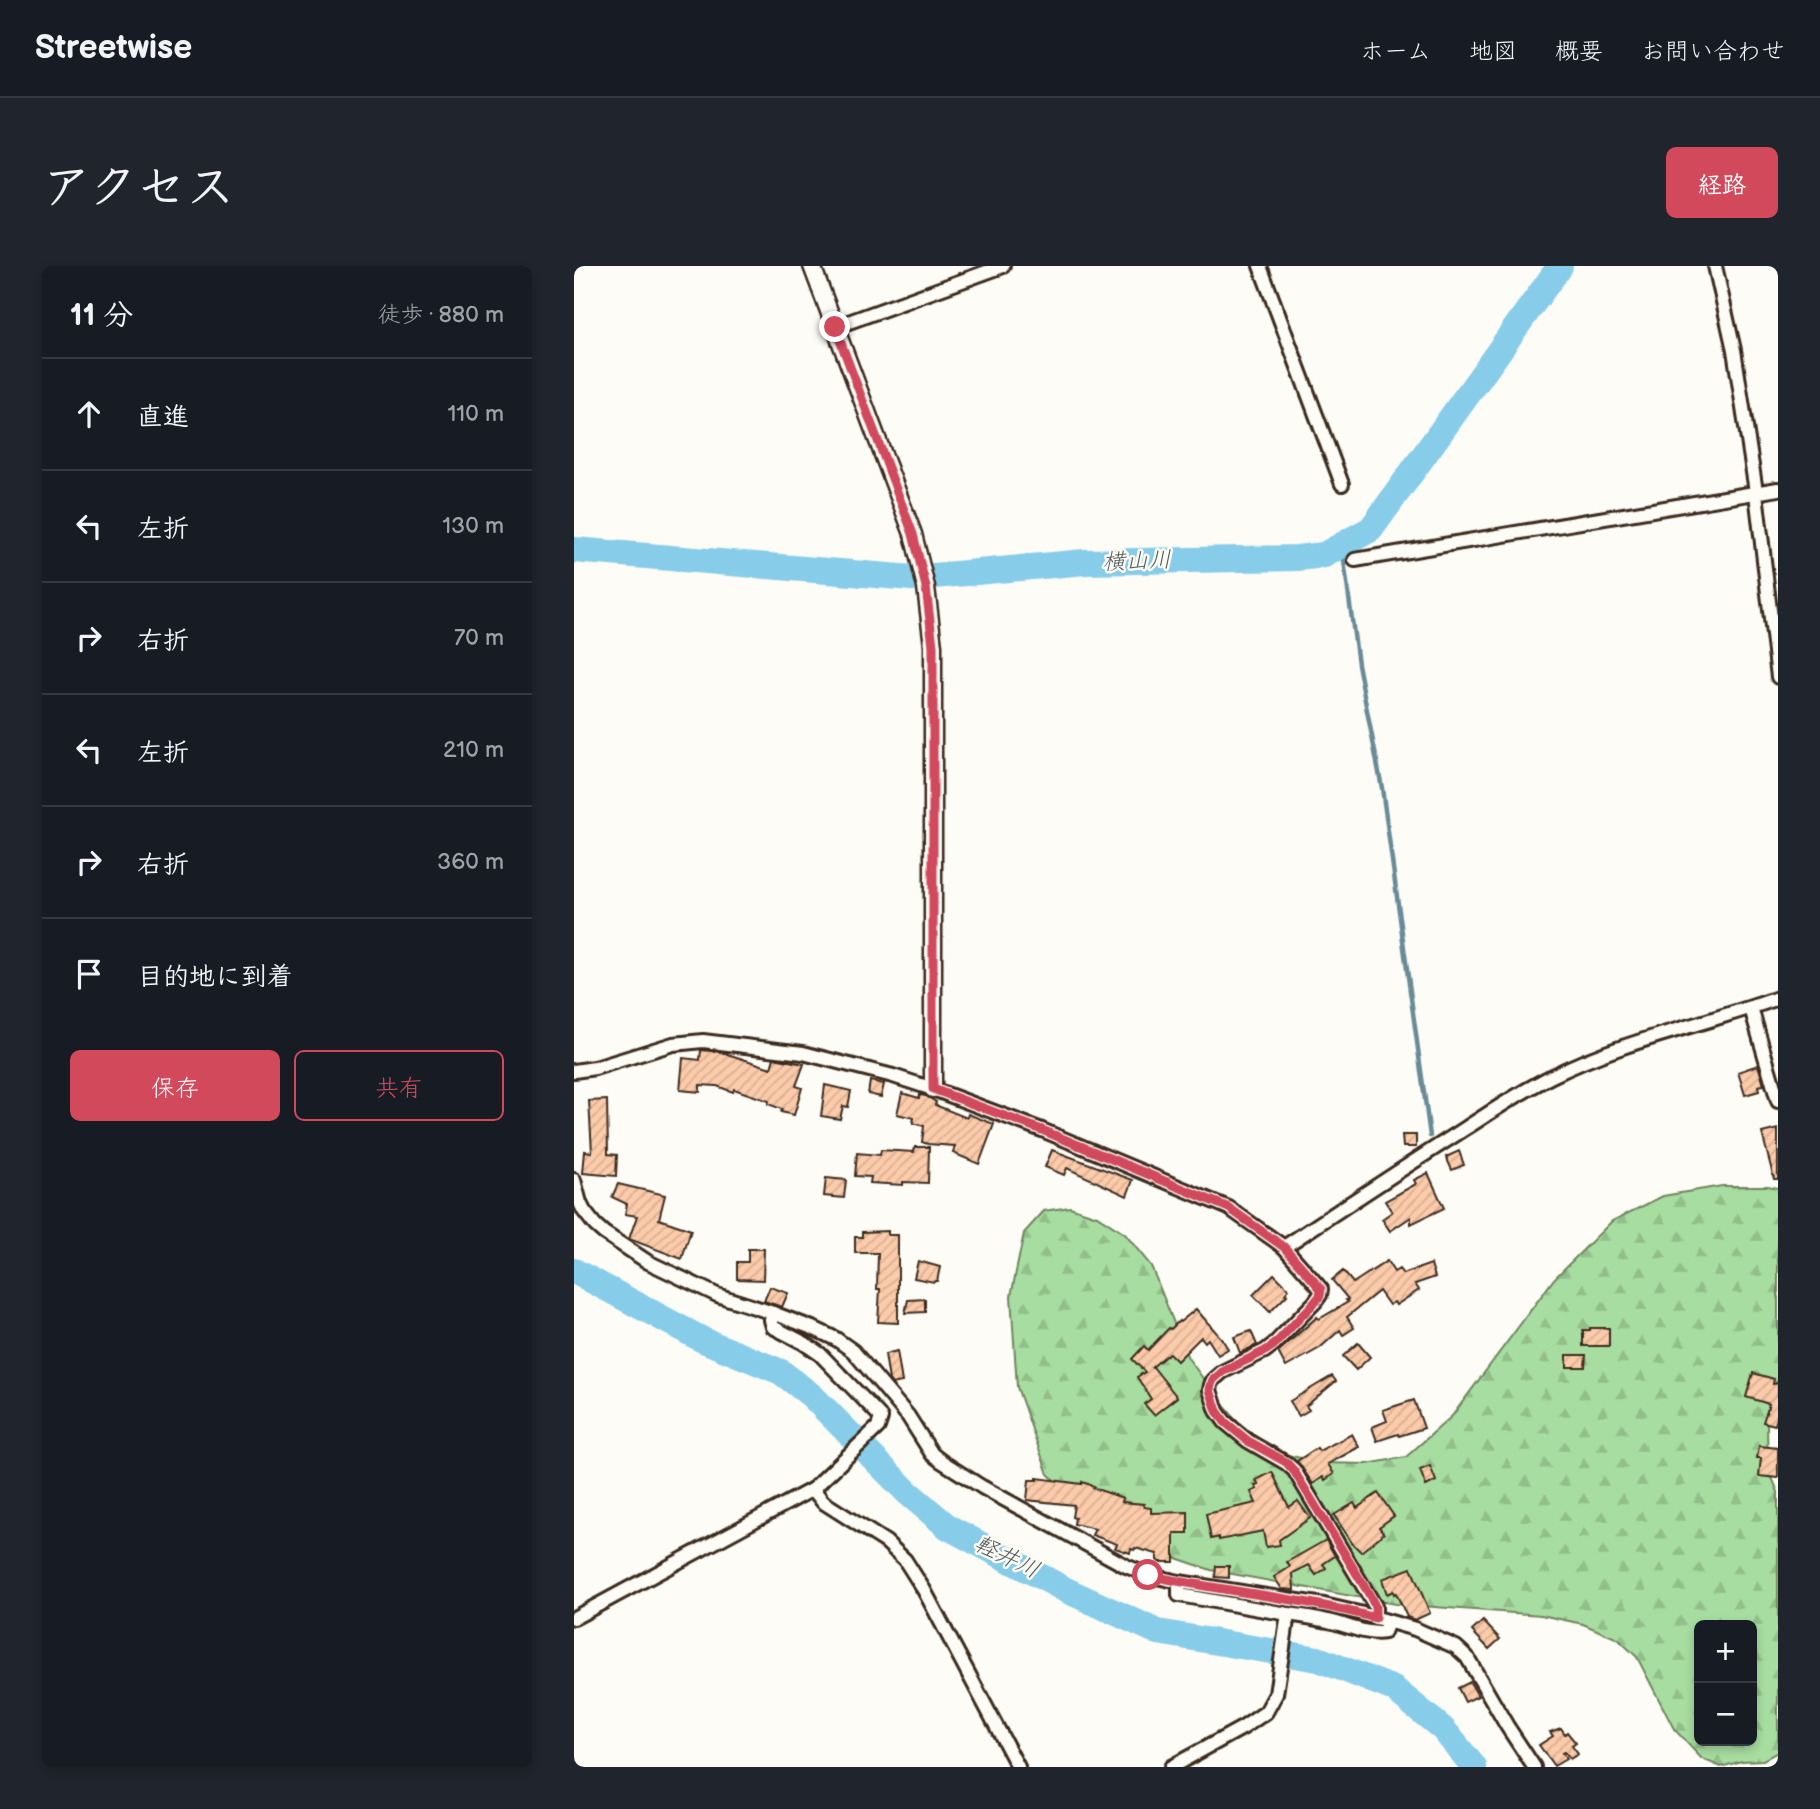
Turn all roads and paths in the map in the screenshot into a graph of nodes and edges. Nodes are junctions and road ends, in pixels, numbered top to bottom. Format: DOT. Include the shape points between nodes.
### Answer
graph roads {
  1 [pos="812,266"];
  2 [pos="1003,266"];
  3 [pos="1260,266"];
  4 [pos="1715,266"];
  5 [pos="835,327"];
  6 [pos="1342,484"];
  7 [pos="1778,489"];
  8 [pos="1756,492"];
  9 [pos="1355,560"];
  10 [pos="1778,677"];
  11 [pos="1778,998"];
  12 [pos="1751,1008"];
  13 [pos="574,1071"];
  14 [pos="933,1089"];
  15 [pos="1778,1101"];
  16 [pos="574,1180"];
  17 [pos="1284,1247"];
  18 [pos="773,1313"];
  19 [pos="813,1489"];
  20 [pos="1179,1582"];
  21 [pos="1288,1614"];
  22 [pos="574,1618"];
  23 [pos="1382,1620"];
  24 [pos="1018,1767"];
  25 [pos="1171,1767"];
  26 [pos="1534,1767"];
  1 -- 5 [label="street"];
  2 -- 5 [label="street"];
  3 -- 6 [label="street"];
  4 -- 8 [label="street" via="1734,350"];
  5 -- 14 [label="street" via="913,534 926,587 933,646"];
  7 -- 8 [label="street"];
  8 -- 9 [label="street"];
  8 -- 10 [label="street"];
  11 -- 12 [label="street"];
  12 -- 15 [label="street"];
  12 -- 17 [label="street" via="1628,1045 1551,1076"];
  13 -- 14 [label="street" via="673,1044 713,1041 803,1053"];
  14 -- 17 [label="street" via="1229,1208"];
  16 -- 18 [label="street" via="584,1211 604,1233 648,1262 717,1295"];
  17 -- 23 [label="street" via="1321,1289 1320,1296 1274,1345 1222,1372 1210,1390 1225,1422 1294,1471"];
  18 -- 19 [label="street" via="773,1327 820,1354 881,1418 878,1427"];
  18 -- 20 [label="street" via="815,1329 853,1351 941,1461 1126,1566"];
  19 -- 22 [label="street"];
  19 -- 24 [label="street" via="823,1502 886,1542 905,1560"];
  20 -- 21 [label="street" via="1179,1595"];
  20 -- 23 [label="street" via="1324,1605"];
  21 -- 23 [label="street" via="1373,1633 1384,1632"];
  21 -- 25 [label="street" via="1276,1694 1266,1712"];
  23 -- 26 [label="street" via="1457,1647"];
}
